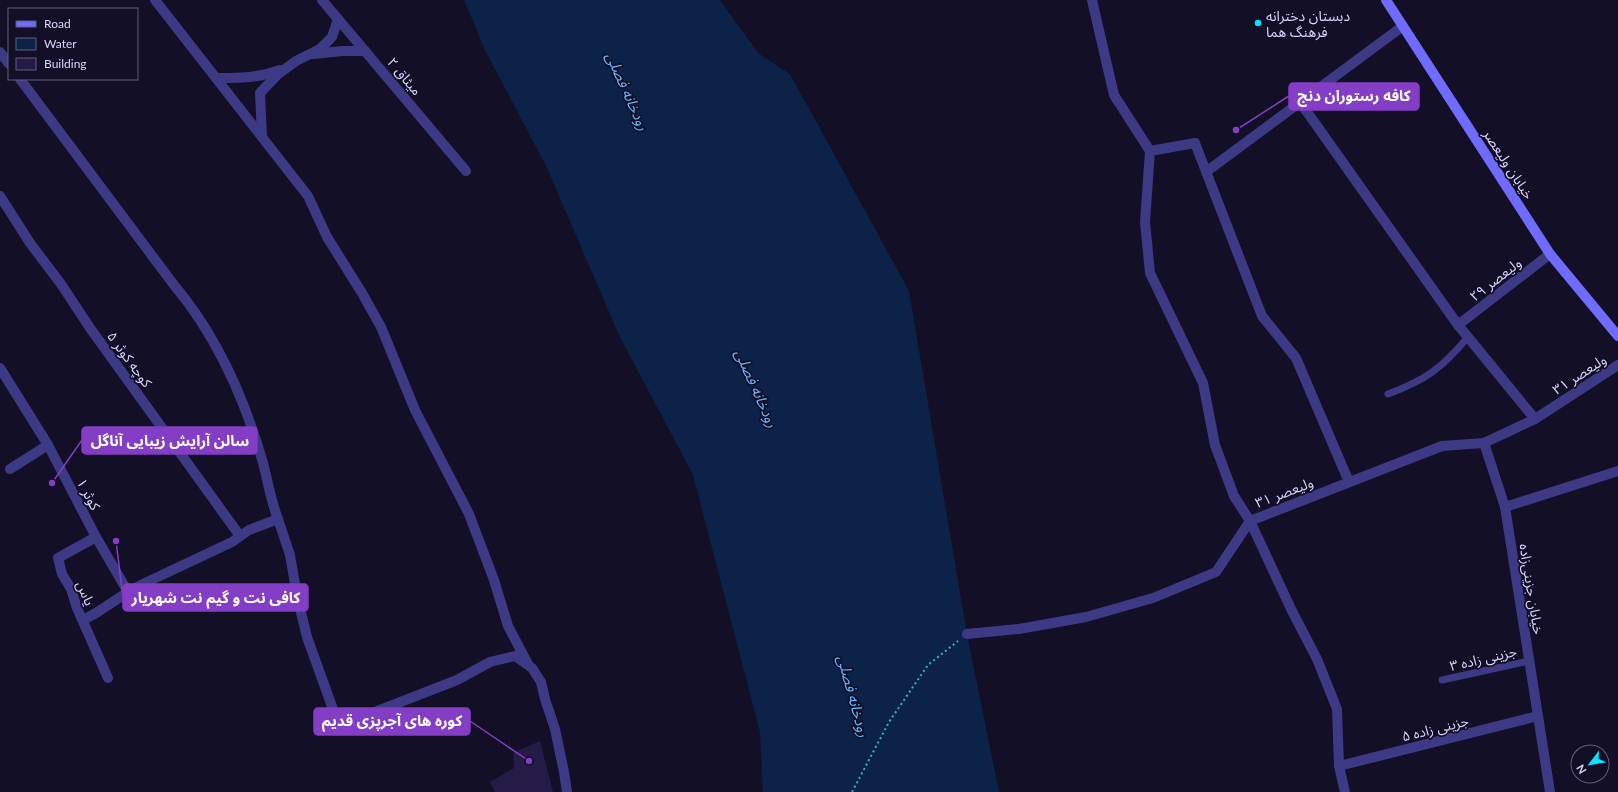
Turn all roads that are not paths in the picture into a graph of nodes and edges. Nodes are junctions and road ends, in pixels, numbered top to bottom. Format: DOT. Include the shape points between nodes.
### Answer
graph roads {
  1 [pos="155,0"];
  2 [pos="322,0"];
  3 [pos="1092,0"];
  4 [pos="1386,0"];
  5 [pos="338,19"];
  6 [pos="1403,26"];
  7 [pos="365,51"];
  8 [pos="0,52"];
  9 [pos="309,54"];
  10 [pos="8,63"];
  11 [pos="286,68"];
  12 [pos="216,78"];
  13 [pos="21,80"];
  14 [pos="1300,102"];
  15 [pos="262,137"];
  16 [pos="1150,151"];
  17 [pos="466,171"];
  18 [pos="1206,172"];
  19 [pos="0,196"];
  20 [pos="1550,254"];
  21 [pos="1458,325"];
  22 [pos="1618,336"];
  23 [pos="1468,337"];
  24 [pos="1618,365"];
  25 [pos="0,368"];
  26 [pos="1388,394"];
  27 [pos="1535,419"];
  28 [pos="1484,443"];
  29 [pos="48,445"];
  30 [pos="10,469"];
  31 [pos="1618,471"];
  32 [pos="1349,482"];
  33 [pos="1505,507"];
  34 [pos="278,519"];
  35 [pos="1250,521"];
  36 [pos="240,536"];
  37 [pos="96,537"];
  38 [pos="128,592"];
  39 [pos="82,620"];
  40 [pos="967,634"];
  41 [pos="1529,661"];
  42 [pos="528,664"];
  43 [pos="108,678"];
  44 [pos="1442,680"];
  45 [pos="1538,716"];
  46 [pos="1339,766"];
  47 [pos="567,792"];
  48 [pos="1345,792"];
  49 [pos="1550,792"];
  1 -- 12 [label="street"];
  2 -- 5 [label="street, میثاق ۲"];
  3 -- 16 [label="street" via="1114,95"];
  4 -- 6 [label="main road, خیابان ولیعصر"];
  5 -- 7 [label="street, میثاق ۲"];
  5 -- 9 [label="street" via="332,38 320,49"];
  6 -- 14 [label="street"];
  6 -- 20 [label="main road, خیابان ولیعصر"];
  7 -- 9 [label="street"];
  7 -- 17 [label="street, میثاق ۲"];
  8 -- 10 [label="street"];
  9 -- 11 [label="street"];
  11 -- 12 [label="street" via="260,76"];
  11 -- 15 [label="street" via="260,93"];
  12 -- 15 [label="street"];
  13 -- 34 [label="street" via="202,323 244,404"];
  14 -- 18 [label="street"];
  14 -- 21 [label="street"];
  15 -- 42 [label="street" via="308,196 327,238 381,327 415,410 469,514 508,626"];
  16 -- 18 [label="street" via="1195,143"];
  16 -- 35 [label="street" via="1145,222 1150,273 1203,383 1215,446 1234,496"];
  18 -- 32 [label="street" via="1262,316 1296,358"];
  19 -- 36 [label="street, کوچه کوثر ۵" via="30,244"];
  20 -- 21 [label="street, ولیعصر ۲۹"];
  20 -- 22 [label="main road, خیابان ولیعصر"];
  21 -- 23 [label="street"];
  23 -- 26 [label="lane" via="1433,373 1411,386"];
  23 -- 27 [label="street"];
  24 -- 27 [label="street, ولیعصر ۳۱"];
  25 -- 29 [label="street, کوثر ۱"];
  27 -- 28 [label="street, ولیعصر ۳۱"];
  28 -- 32 [label="street, ولیعصر ۳۱" via="1442,446"];
  28 -- 33 [label="street, خیابان جزینی‌زاده"];
  29 -- 30 [label="street"];
  29 -- 37 [label="street, کوثر ۱"];
  31 -- 33 [label="street"];
  32 -- 35 [label="street, ولیعصر ۳۱"];
  33 -- 41 [label="street, خیابان جزینی‌زاده"];
  34 -- 36 [label="street" via="248,530"];
  34 -- 42 [label="street" via="290,555 307,637 338,726 457,680 490,662 515,656"];
  35 -- 40 [label="street, ولیعصر ۳۱" via="1216,572 1152,598 1086,617 1019,629"];
  35 -- 46 [label="street" via="1317,659 1337,709"];
  36 -- 38 [label="street"];
  37 -- 38 [label="street, کوثر ۱"];
  37 -- 39 [label="street, یاس" via="58,558 62,574 71,589"];
  38 -- 39 [label="street"];
  39 -- 43 [label="street, یاس"];
  41 -- 44 [label="lane, جزینی زاده ۳"];
  41 -- 45 [label="street, خیابان جزینی‌زاده"];
  42 -- 47 [label="street" via="542,682 555,729"];
  45 -- 46 [label="street, جزینی زاده ۵"];
  45 -- 49 [label="street, خیابان جزینی‌زاده"];
  46 -- 48 [label="street"];
}
